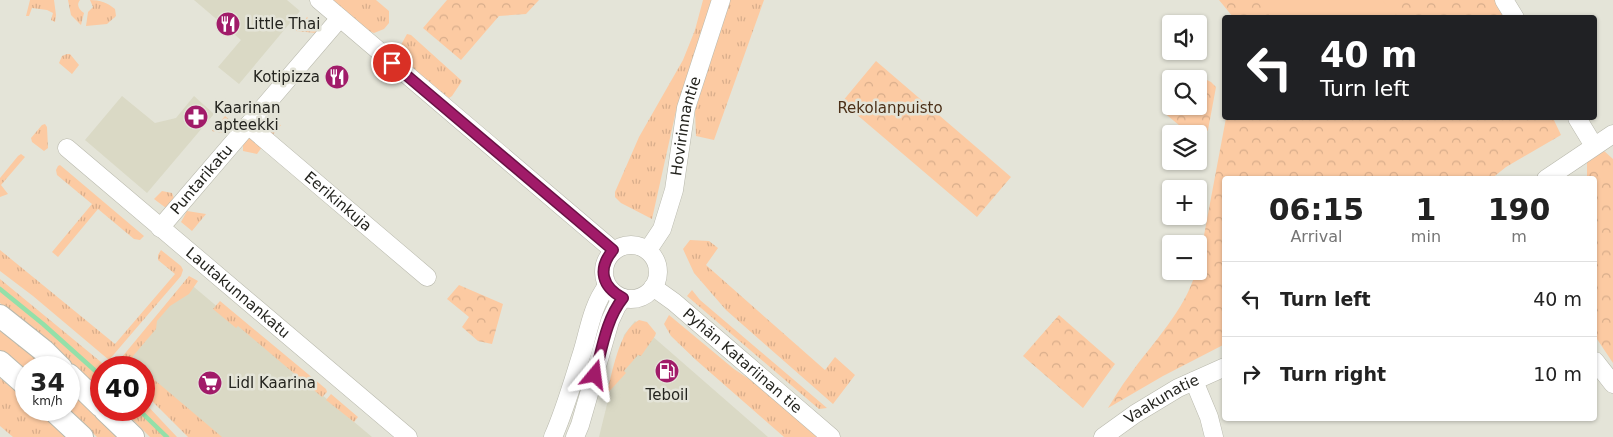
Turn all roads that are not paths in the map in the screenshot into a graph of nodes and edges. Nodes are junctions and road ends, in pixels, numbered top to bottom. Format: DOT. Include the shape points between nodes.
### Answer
graph roads {
  1 [pos="318,0"];
  2 [pos="721,0"];
  3 [pos="1504,0"];
  4 [pos="1513,15"];
  5 [pos="340,18"];
  6 [pos="1578,120"];
  7 [pos="248,125"];
  8 [pos="1613,134"];
  9 [pos="1594,146"];
  10 [pos="67,148"];
  11 [pos="1554,176"];
  12 [pos="160,228"];
  13 [pos="613,250"];
  14 [pos="648,250"];
  15 [pos="427,277"];
  16 [pos="607,286"];
  17 [pos="654,287"];
  18 [pos="623,298"];
  19 [pos="0,316"];
  20 [pos="49,356"];
  21 [pos="0,362"];
  22 [pos="1597,364"];
  23 [pos="1222,368"];
  24 [pos="15,375"];
  25 [pos="1194,381"];
  26 [pos="1613,384"];
  27 [pos="80,386"];
  28 [pos="90,395"];
  29 [pos="65,421"];
  30 [pos="116,421"];
  31 [pos="82,437"];
  32 [pos="133,437"];
  33 [pos="408,437"];
  34 [pos="554,437"];
  35 [pos="574,437"];
  36 [pos="831,437"];
  37 [pos="1103,437"];
  38 [pos="1214,437"];
  1 -- 5 [label="street"];
  2 -- 14 [label="street, Hovirinnantie" via="686,108 674,190 662,229"];
  3 -- 4 [label="street"];
  5 -- 7 [label="street, Puntarikatu"];
  5 -- 13 [label="street"];
  6 -- 9 [label="street"];
  7 -- 12 [label="street, Puntarikatu"];
  7 -- 15 [label="street, Eerikinkuja"];
  8 -- 9 [label="street"];
  9 -- 11 [label="street"];
  10 -- 12 [label="street, Lautakunnankatu"];
  12 -- 33 [label="street, Lautakunnankatu"];
  13 -- 14 [label="street" via="630,244"];
  13 -- 16 [label="street" via="604,267"];
  14 -- 17 [label="street" via="658,268"];
  16 -- 18 [label="street"];
  16 -- 34 [label="street" via="592,313"];
  17 -- 18 [label="street" via="635,299"];
  17 -- 36 [label="street, Pyhän Katariinan tie"];
  18 -- 35 [label="street" via="610,321 583,417"];
  19 -- 20 [label="main road"];
  21 -- 24 [label="main road"];
  22 -- 26 [label="street"];
  23 -- 25 [label="street, Vaakunatie"];
  25 -- 37 [label="street, Vaakunatie" via="1135,414"];
  25 -- 38 [label="street"];
  27 -- 28 [label="main road"];
  29 -- 31 [label="main road"];
  30 -- 32 [label="main road"];
}
